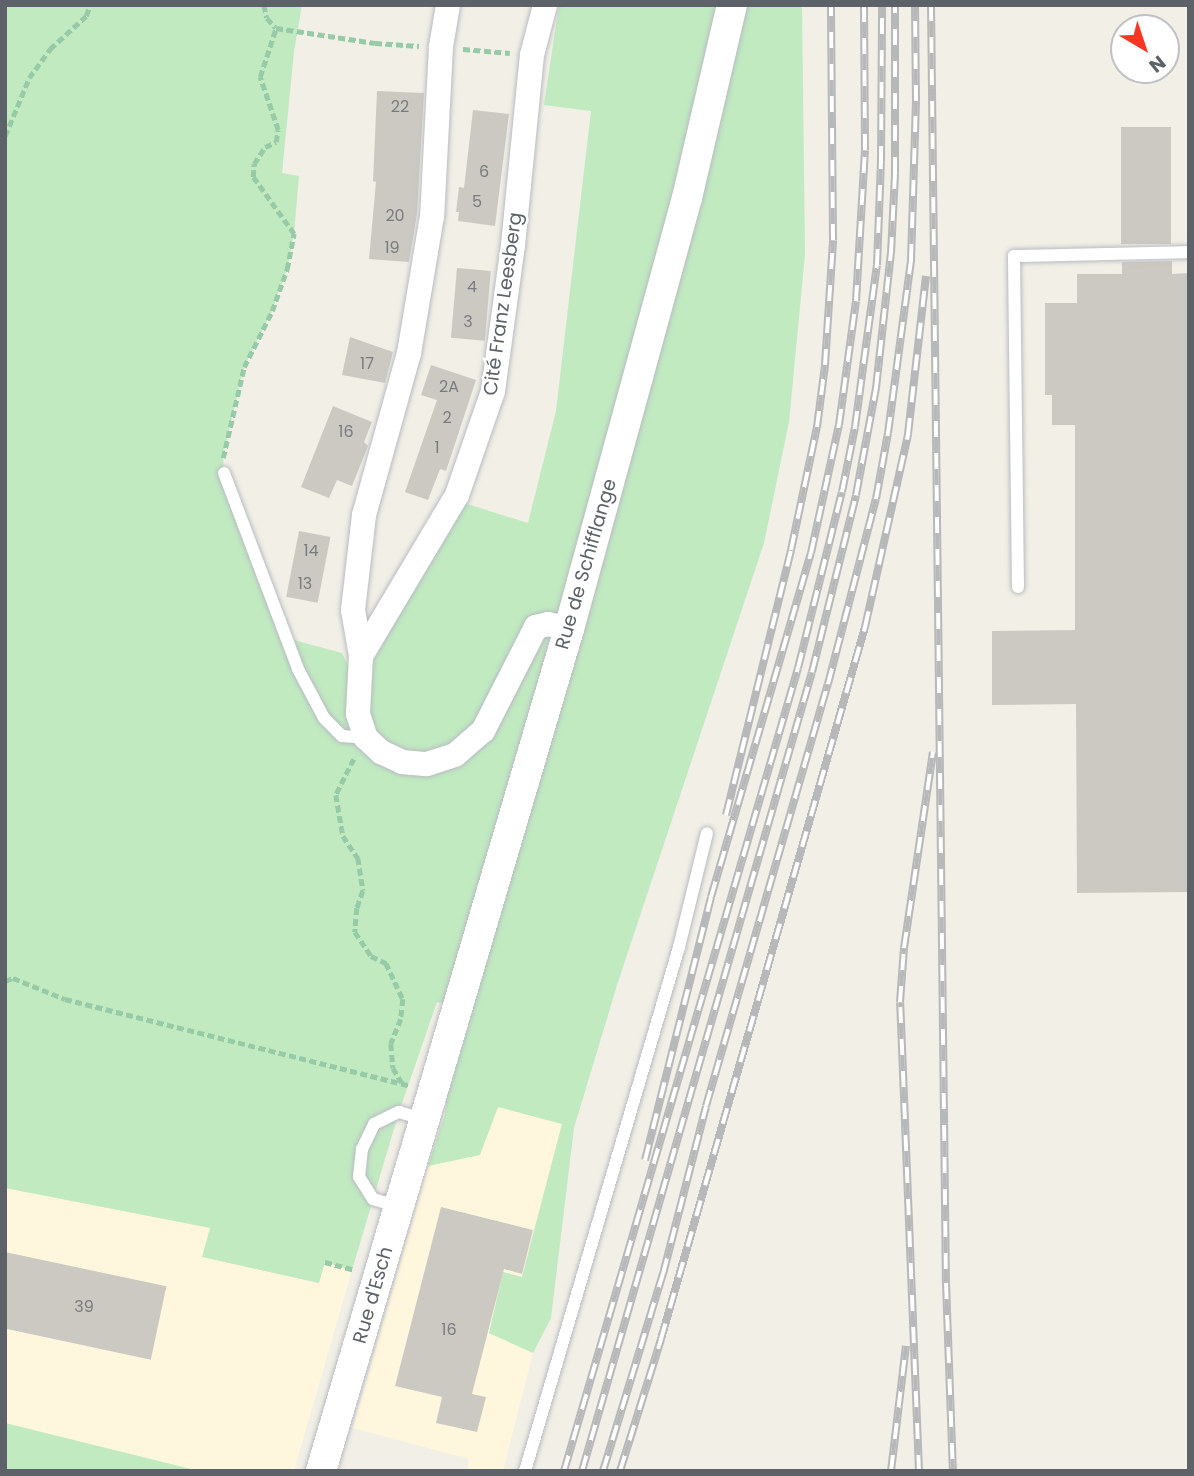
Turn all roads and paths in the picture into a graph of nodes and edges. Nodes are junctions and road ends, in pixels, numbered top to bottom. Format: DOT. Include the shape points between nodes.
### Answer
graph roads {
  1 [pos="90,5"];
  2 [pos="264,5"];
  3 [pos="447,5"];
  4 [pos="545,5"];
  5 [pos="732,5"];
  6 [pos="276,28"];
  7 [pos="396,45"];
  8 [pos="477,50"];
  9 [pos="532,55"];
  10 [pos="5,136"];
  11 [pos="1189,252"];
  12 [pos="224,472"];
  13 [pos="1018,587"];
  14 [pos="569,629"];
  15 [pos="361,656"];
  16 [pos="366,738"];
  17 [pos="707,833"];
  18 [pos="5,981"];
  19 [pos="425,1119"];
  20 [pos="399,1207"];
  21 [pos="325,1262"];
  22 [pos="352,1269"];
  23 [pos="321,1471"];
  24 [pos="525,1471"];
  1 -- 10 [label="path" via="86,16 50,49 29,78"];
  2 -- 6 [label="path"];
  3 -- 15 [label="street, Cité Franz Leesberg" via="440,47 432,216 409,353 364,515 353,610"];
  4 -- 9 [label="street, Cité Franz Leesberg"];
  5 -- 14 [label="street, Rue de Schifflange" via="687,198"];
  6 -- 7 [label="path"];
  6 -- 12 [label="path" via="260,77 278,130 276,142 265,147 254,164 253,177 294,234 272,311 244,367 223,456"];
  8 -- 9 [label="path"];
  9 -- 15 [label="street, Cité Franz Leesberg" via="493,391 457,495"];
  11 -- 13 [label="lane" via="1014,256"];
  12 -- 16 [label="lane" via="298,669 324,718 342,736"];
  14 -- 16 [label="street" via="548,624 536,627 483,731 455,755 427,764 402,762"];
  14 -- 19 [label="street, Rue de Schifflange"];
  15 -- 16 [label="street, Cité Franz Leesberg" via="358,714"];
  16 -- 18 [label="path" via="336,795 343,836 358,858 363,891 355,932 371,956 386,963 403,999 391,1044 393,1068 403,1084 65,999 13,978"];
  17 -- 24 [label="lane" via="679,947"];
  19 -- 20 [label="street, Rue d'Esch"];
  19 -- 20 [label="lane" via="398,1112 374,1124 362,1149 359,1177 373,1199"];
  20 -- 23 [label="street, Rue d'Esch"];
  21 -- 22 [label="path"];
}
